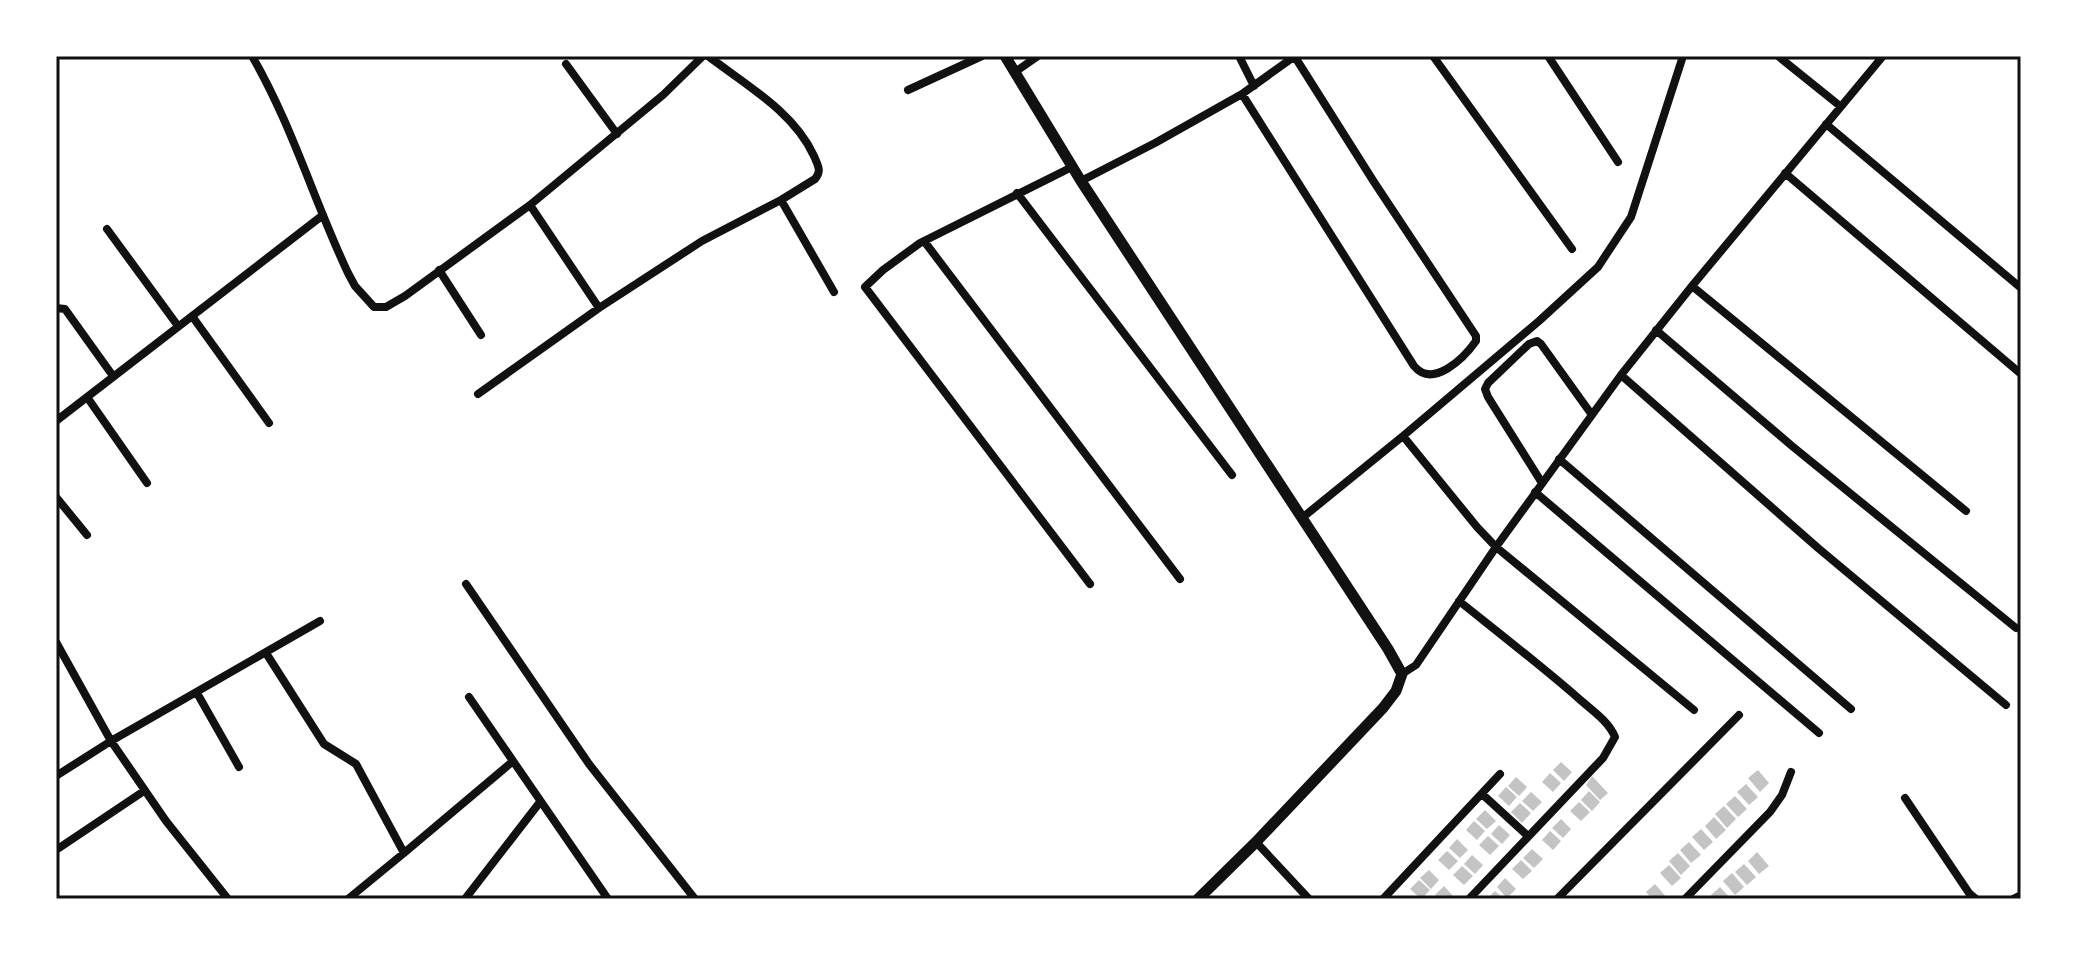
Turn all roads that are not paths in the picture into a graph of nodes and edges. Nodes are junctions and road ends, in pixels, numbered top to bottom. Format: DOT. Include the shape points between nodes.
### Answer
graph roads {
  1 [pos="252,56"];
  2 [pos="706,56"];
  3 [pos="982,56"];
  4 [pos="1005,56"];
  5 [pos="1038,56"];
  6 [pos="1239,56"];
  7 [pos="1295,56"];
  8 [pos="1433,56"];
  9 [pos="1548,56"];
  10 [pos="1683,56"];
  11 [pos="1778,56"];
  12 [pos="1883,56"];
  13 [pos="566,64"];
  14 [pos="1015,72"];
  15 [pos="1254,86"];
  16 [pos="908,90"];
  17 [pos="1242,94"];
  18 [pos="1840,106"];
  19 [pos="1826,124"];
  20 [pos="617,134"];
  21 [pos="1618,162"];
  22 [pos="1072,167"];
  23 [pos="1785,173"];
  24 [pos="1081,181"];
  25 [pos="1017,193"];
  26 [pos="781,200"];
  27 [pos="530,205"];
  28 [pos="323,215"];
  29 [pos="107,229"];
  30 [pos="924,241"];
  31 [pos="1572,249"];
  32 [pos="439,270"];
  33 [pos="1692,286"];
  34 [pos="2021,288"];
  35 [pos="834,292"];
  36 [pos="56,308"];
  37 [pos="599,308"];
  38 [pos="192,316"];
  39 [pos="178,326"];
  40 [pos="1656,330"];
  41 [pos="481,335"];
  42 [pos="2021,374"];
  43 [pos="1621,375"];
  44 [pos="113,376"];
  45 [pos="478,394"];
  46 [pos="87,397"];
  47 [pos="1592,415"];
  48 [pos="56,421"];
  49 [pos="269,423"];
  50 [pos="1403,436"];
  51 [pos="1559,459"];
  52 [pos="1232,475"];
  53 [pos="147,483"];
  54 [pos="1542,483"];
  55 [pos="1535,492"];
  56 [pos="56,497"];
  57 [pos="1966,511"];
  58 [pos="1299,514"];
  59 [pos="87,535"];
  60 [pos="1496,547"];
  61 [pos="1180,579"];
  62 [pos="466,584"];
  63 [pos="1090,584"];
  64 [pos="1459,601"];
  65 [pos="320,621"];
  66 [pos="2016,628"];
  67 [pos="56,642"];
  68 [pos="266,653"];
  69 [pos="1402,674"];
  70 [pos="197,693"];
  71 [pos="469,697"];
  72 [pos="2006,705"];
  73 [pos="1851,709"];
  74 [pos="1694,710"];
  75 [pos="1739,715"];
  76 [pos="1819,733"];
  77 [pos="109,737"];
  78 [pos="512,762"];
  79 [pos="239,767"];
  80 [pos="1791,772"];
  81 [pos="1500,774"];
  82 [pos="56,776"];
  83 [pos="144,791"];
  84 [pos="1482,794"];
  85 [pos="1905,798"];
  86 [pos="540,802"];
  87 [pos="1528,836"];
  88 [pos="1256,842"];
  89 [pos="56,850"];
  90 [pos="404,853"];
  91 [pos="2021,895"];
  92 [pos="228,899"];
  93 [pos="348,899"];
  94 [pos="465,899"];
  95 [pos="608,899"];
  96 [pos="695,899"];
  97 [pos="1198,899"];
  98 [pos="1309,899"];
  99 [pos="1383,899"];
  100 [pos="1469,899"];
  101 [pos="1557,899"];
  102 [pos="1685,899"];
  103 [pos="1976,899"];
  104 [pos="2013,899"];
  1 -- 28 [label="street"];
  2 -- 20 [label="street"];
  2 -- 26 [label="street" via="768,102 807,140 819,174"];
  3 -- 16 [label="street"];
  4 -- 14 [label="street"];
  5 -- 14 [label="street"];
  6 -- 15 [label="street"];
  7 -- 15 [label="street"];
  7 -- 17 [label="street" via="1476,336 1472,347 1442,373 1426,376 1414,366"];
  8 -- 31 [label="street"];
  9 -- 21 [label="street"];
  10 -- 50 [label="street" via="1631,217 1598,267"];
  11 -- 18 [label="street"];
  12 -- 18 [label="street"];
  13 -- 20 [label="street"];
  14 -- 22 [label="street"];
  15 -- 17 [label="street"];
  17 -- 24 [label="street"];
  18 -- 19 [label="street"];
  19 -- 23 [label="street"];
  19 -- 34 [label="street"];
  20 -- 27 [label="street"];
  22 -- 24 [label="street"];
  22 -- 25 [label="street"];
  23 -- 33 [label="street"];
  23 -- 42 [label="street"];
  24 -- 58 [label="street"];
  25 -- 30 [label="street"];
  25 -- 52 [label="street"];
  26 -- 35 [label="street"];
  26 -- 37 [label="street" via="702,241"];
  27 -- 32 [label="street"];
  27 -- 37 [label="street"];
  28 -- 32 [label="street" via="355,286 374,307 386,307"];
  28 -- 38 [label="street"];
  29 -- 39 [label="street"];
  30 -- 61 [label="street"];
  30 -- 63 [label="street" via="865,287"];
  32 -- 41 [label="street"];
  33 -- 40 [label="street"];
  33 -- 57 [label="street"];
  36 -- 44 [label="street" via="65,309"];
  37 -- 45 [label="street"];
  38 -- 39 [label="street"];
  38 -- 49 [label="street"];
  39 -- 44 [label="street"];
  40 -- 43 [label="street"];
  40 -- 66 [label="street"];
  43 -- 47 [label="street"];
  43 -- 72 [label="street"];
  44 -- 46 [label="street"];
  46 -- 48 [label="street"];
  46 -- 53 [label="street"];
  47 -- 51 [label="street"];
  47 -- 54 [label="street" via="1537,341 1488,383 1488,397"];
  50 -- 58 [label="street"];
  50 -- 60 [label="street"];
  51 -- 54 [label="street"];
  51 -- 73 [label="street"];
  54 -- 55 [label="street"];
  55 -- 60 [label="street"];
  55 -- 76 [label="street"];
  56 -- 59 [label="street"];
  58 -- 69 [label="street"];
  60 -- 64 [label="street"];
  60 -- 74 [label="street"];
  62 -- 96 [label="street" via="589,764"];
  64 -- 69 [label="street" via="1416,665"];
  64 -- 87 [label="street" via="1611,727 1615,737 1603,758"];
  65 -- 68 [label="street"];
  67 -- 77 [label="street"];
  68 -- 70 [label="street"];
  68 -- 90 [label="street" via="324,744 356,764"];
  69 -- 88 [label="street" via="1383,708"];
  70 -- 77 [label="street"];
  70 -- 79 [label="street"];
  71 -- 78 [label="street"];
  75 -- 101 [label="street"];
  77 -- 82 [label="street"];
  77 -- 83 [label="street"];
  78 -- 86 [label="street"];
  78 -- 90 [label="street"];
  80 -- 102 [label="street" via="1770,812"];
  81 -- 84 [label="street"];
  83 -- 89 [label="street"];
  83 -- 92 [label="street"];
  84 -- 87 [label="street"];
  84 -- 99 [label="street"];
  85 -- 103 [label="street"];
  86 -- 94 [label="street"];
  86 -- 95 [label="street"];
  87 -- 100 [label="street"];
  88 -- 97 [label="street"];
  88 -- 98 [label="street"];
  90 -- 93 [label="street"];
  91 -- 104 [label="street"];
}
